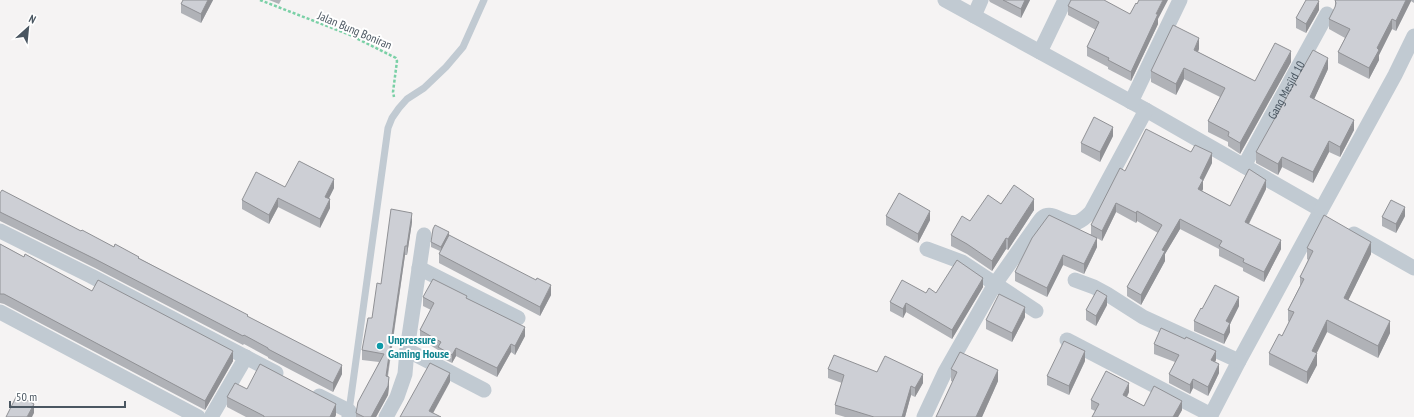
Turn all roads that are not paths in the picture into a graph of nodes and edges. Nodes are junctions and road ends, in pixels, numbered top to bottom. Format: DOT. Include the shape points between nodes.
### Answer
graph roads {
  1 [pos="484,0"];
  2 [pos="946,0"];
  3 [pos="981,0"];
  4 [pos="1065,0"];
  5 [pos="1180,0"];
  6 [pos="1327,14"];
  7 [pos="974,16"];
  8 [pos="1414,36"];
  9 [pos="1040,52"];
  10 [pos="1131,102"];
  11 [pos="1146,110"];
  12 [pos="1244,166"];
  13 [pos="1321,212"];
  14 [pos="0,230"];
  15 [pos="424,235"];
  16 [pos="927,249"];
  17 [pos="419,268"];
  18 [pos="1414,268"];
  19 [pos="1075,280"];
  20 [pos="995,284"];
  21 [pos="1036,311"];
  22 [pos="0,312"];
  23 [pos="518,318"];
  24 [pos="1067,340"];
  25 [pos="407,350"];
  26 [pos="246,357"];
  27 [pos="1239,361"];
  28 [pos="287,379"];
  29 [pos="308,390"];
  30 [pos="484,390"];
  31 [pos="349,414"];
  32 [pos="1211,416"];
  33 [pos="198,417"];
  34 [pos="211,417"];
  35 [pos="386,417"];
  36 [pos="924,417"];
  1 -- 31 [label="lane" via="463,47 430,83 407,99 392,118 388,128"];
  2 -- 7 [label="street"];
  3 -- 7 [label="street"];
  4 -- 9 [label="street"];
  5 -- 10 [label="street"];
  6 -- 12 [label="street, Gang Mesjid 10"];
  7 -- 9 [label="street"];
  8 -- 13 [label="street"];
  9 -- 10 [label="street"];
  10 -- 11 [label="street"];
  11 -- 12 [label="street"];
  11 -- 20 [label="street" via="1091,212 1078,222 1064,222 1057,216 1049,215 1043,218"];
  12 -- 13 [label="street"];
  13 -- 18 [label="street" via="1337,224"];
  13 -- 27 [label="street"];
  14 -- 26 [label="street"];
  15 -- 17 [label="street"];
  16 -- 20 [label="street" via="962,262"];
  17 -- 23 [label="street"];
  17 -- 25 [label="street"];
  19 -- 27 [label="street" via="1107,294 1143,317"];
  20 -- 21 [label="street"];
  20 -- 36 [label="street" via="945,372"];
  22 -- 33 [label="street"];
  24 -- 32 [label="street"];
  25 -- 30 [label="street"];
  25 -- 35 [label="street" via="403,382"];
  26 -- 28 [label="street"];
  26 -- 34 [label="street"];
  27 -- 32 [label="street"];
  29 -- 31 [label="street"];
}
